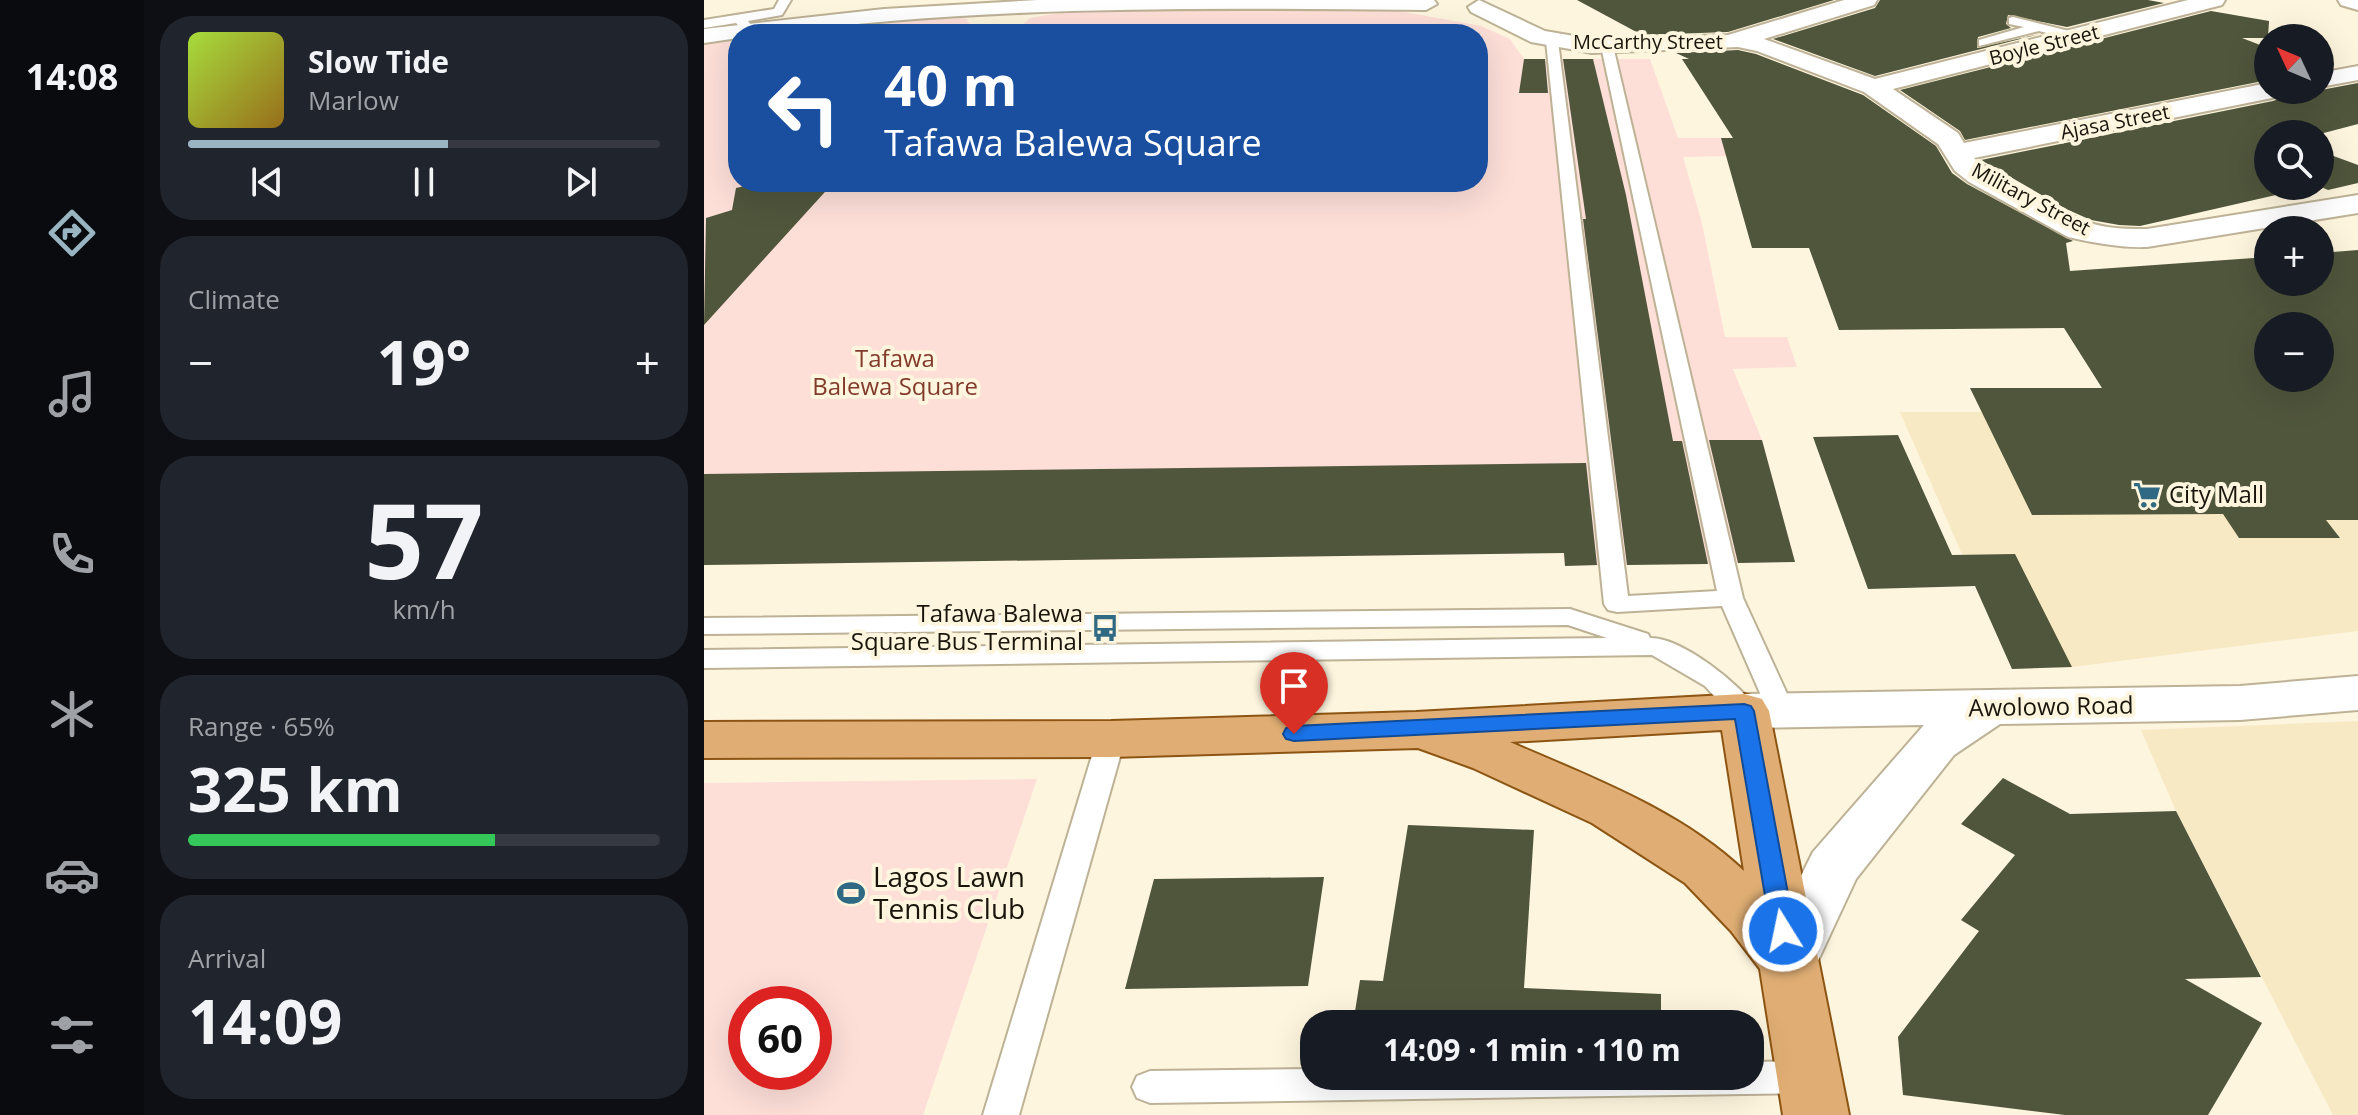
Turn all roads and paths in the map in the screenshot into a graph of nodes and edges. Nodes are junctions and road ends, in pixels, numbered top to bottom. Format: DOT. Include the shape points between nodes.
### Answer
graph roads {
  1 [pos="785,0"];
  2 [pos="1325,0"];
  3 [pos="1866,0"];
  4 [pos="2214,0"];
  5 [pos="2349,0"];
  6 [pos="1211,2"];
  7 [pos="1288,2"];
  8 [pos="1423,2"];
  9 [pos="1022,3"];
  10 [pos="1490,4"];
  11 [pos="2358,4"];
  12 [pos="835,9"];
  13 [pos="2013,21"];
  14 [pos="704,24"];
  15 [pos="743,24"];
  16 [pos="1003,24"];
  17 [pos="2039,27"];
  18 [pos="728,29"];
  19 [pos="704,36"];
  20 [pos="2077,37"];
  21 [pos="1738,40"];
  22 [pos="1552,41"];
  23 [pos="1983,43"];
  24 [pos="1607,46"];
  25 [pos="2358,73"];
  26 [pos="2334,77"];
  27 [pos="1873,87"];
  28 [pos="2254,94"];
  29 [pos="1957,153"];
  30 [pos="2358,204"];
  31 [pos="1731,598"];
  32 [pos="704,626"];
  33 [pos="1657,646"];
  34 [pos="704,659"];
  35 [pos="2358,693"];
  36 [pos="1988,708"];
  37 [pos="1762,710"];
  38 [pos="1416,730"];
  39 [pos="1111,739"];
  40 [pos="704,740"];
  41 [pos="1788,962"];
  42 [pos="1150,1087"];
  43 [pos="1813,1096"];
  44 [pos="1001,1115"];
  1 -- 15 [label="lane" via="778,12"];
  2 -- 7 [label="street"];
  3 -- 21 [label="street, McCarthy Street"];
  4 -- 20 [label="street, Boyle Street"];
  5 -- 11 [label="street"];
  6 -- 7 [label="street"];
  6 -- 9 [label="street"];
  7 -- 8 [label="street"];
  8 -- 10 [label="street" via="1450,8"];
  9 -- 12 [label="street"];
  9 -- 16 [label="lane"];
  10 -- 22 [label="street, McCarthy Street" via="1529,33"];
  12 -- 15 [label="street"];
  13 -- 17 [label="lane"];
  14 -- 15 [label="lane"];
  17 -- 20 [label="lane"];
  17 -- 23 [label="lane"];
  18 -- 19 [label="street"];
  20 -- 27 [label="street, Boyle Street"];
  21 -- 24 [label="street, McCarthy Street"];
  21 -- 27 [label="street, Military Street"];
  22 -- 24 [label="street, McCarthy Street"];
  22 -- 31 [label="lane" via="1617,604"];
  24 -- 31 [label="lane"];
  25 -- 26 [label="street"];
  27 -- 29 [label="street, Military Street" via="1948,139"];
  28 -- 29 [label="street, Ajasa Street"];
  29 -- 30 [label="street, Military Street" via="1979,176 2079,230 2122,239"];
  31 -- 37 [label="lane"];
  32 -- 33 [label="lane" via="1570,617"];
  33 -- 34 [label="lane"];
  33 -- 37 [label="lane"];
  35 -- 36 [label="street, Awolowo Road" via="2240,703"];
  36 -- 37 [label="street, Awolowo Road"];
  36 -- 41 [label="street" via="1936,742 1833,867"];
  37 -- 38 [label="main road"];
  37 -- 41 [label="main road"];
  38 -- 39 [label="main road"];
  38 -- 41 [label="main road" via="1491,755 1611,809 1705,868 1752,914"];
  39 -- 40 [label="main road"];
  39 -- 44 [label="lane"];
  41 -- 43 [label="main road"];
  42 -- 43 [label="lane"];
}
